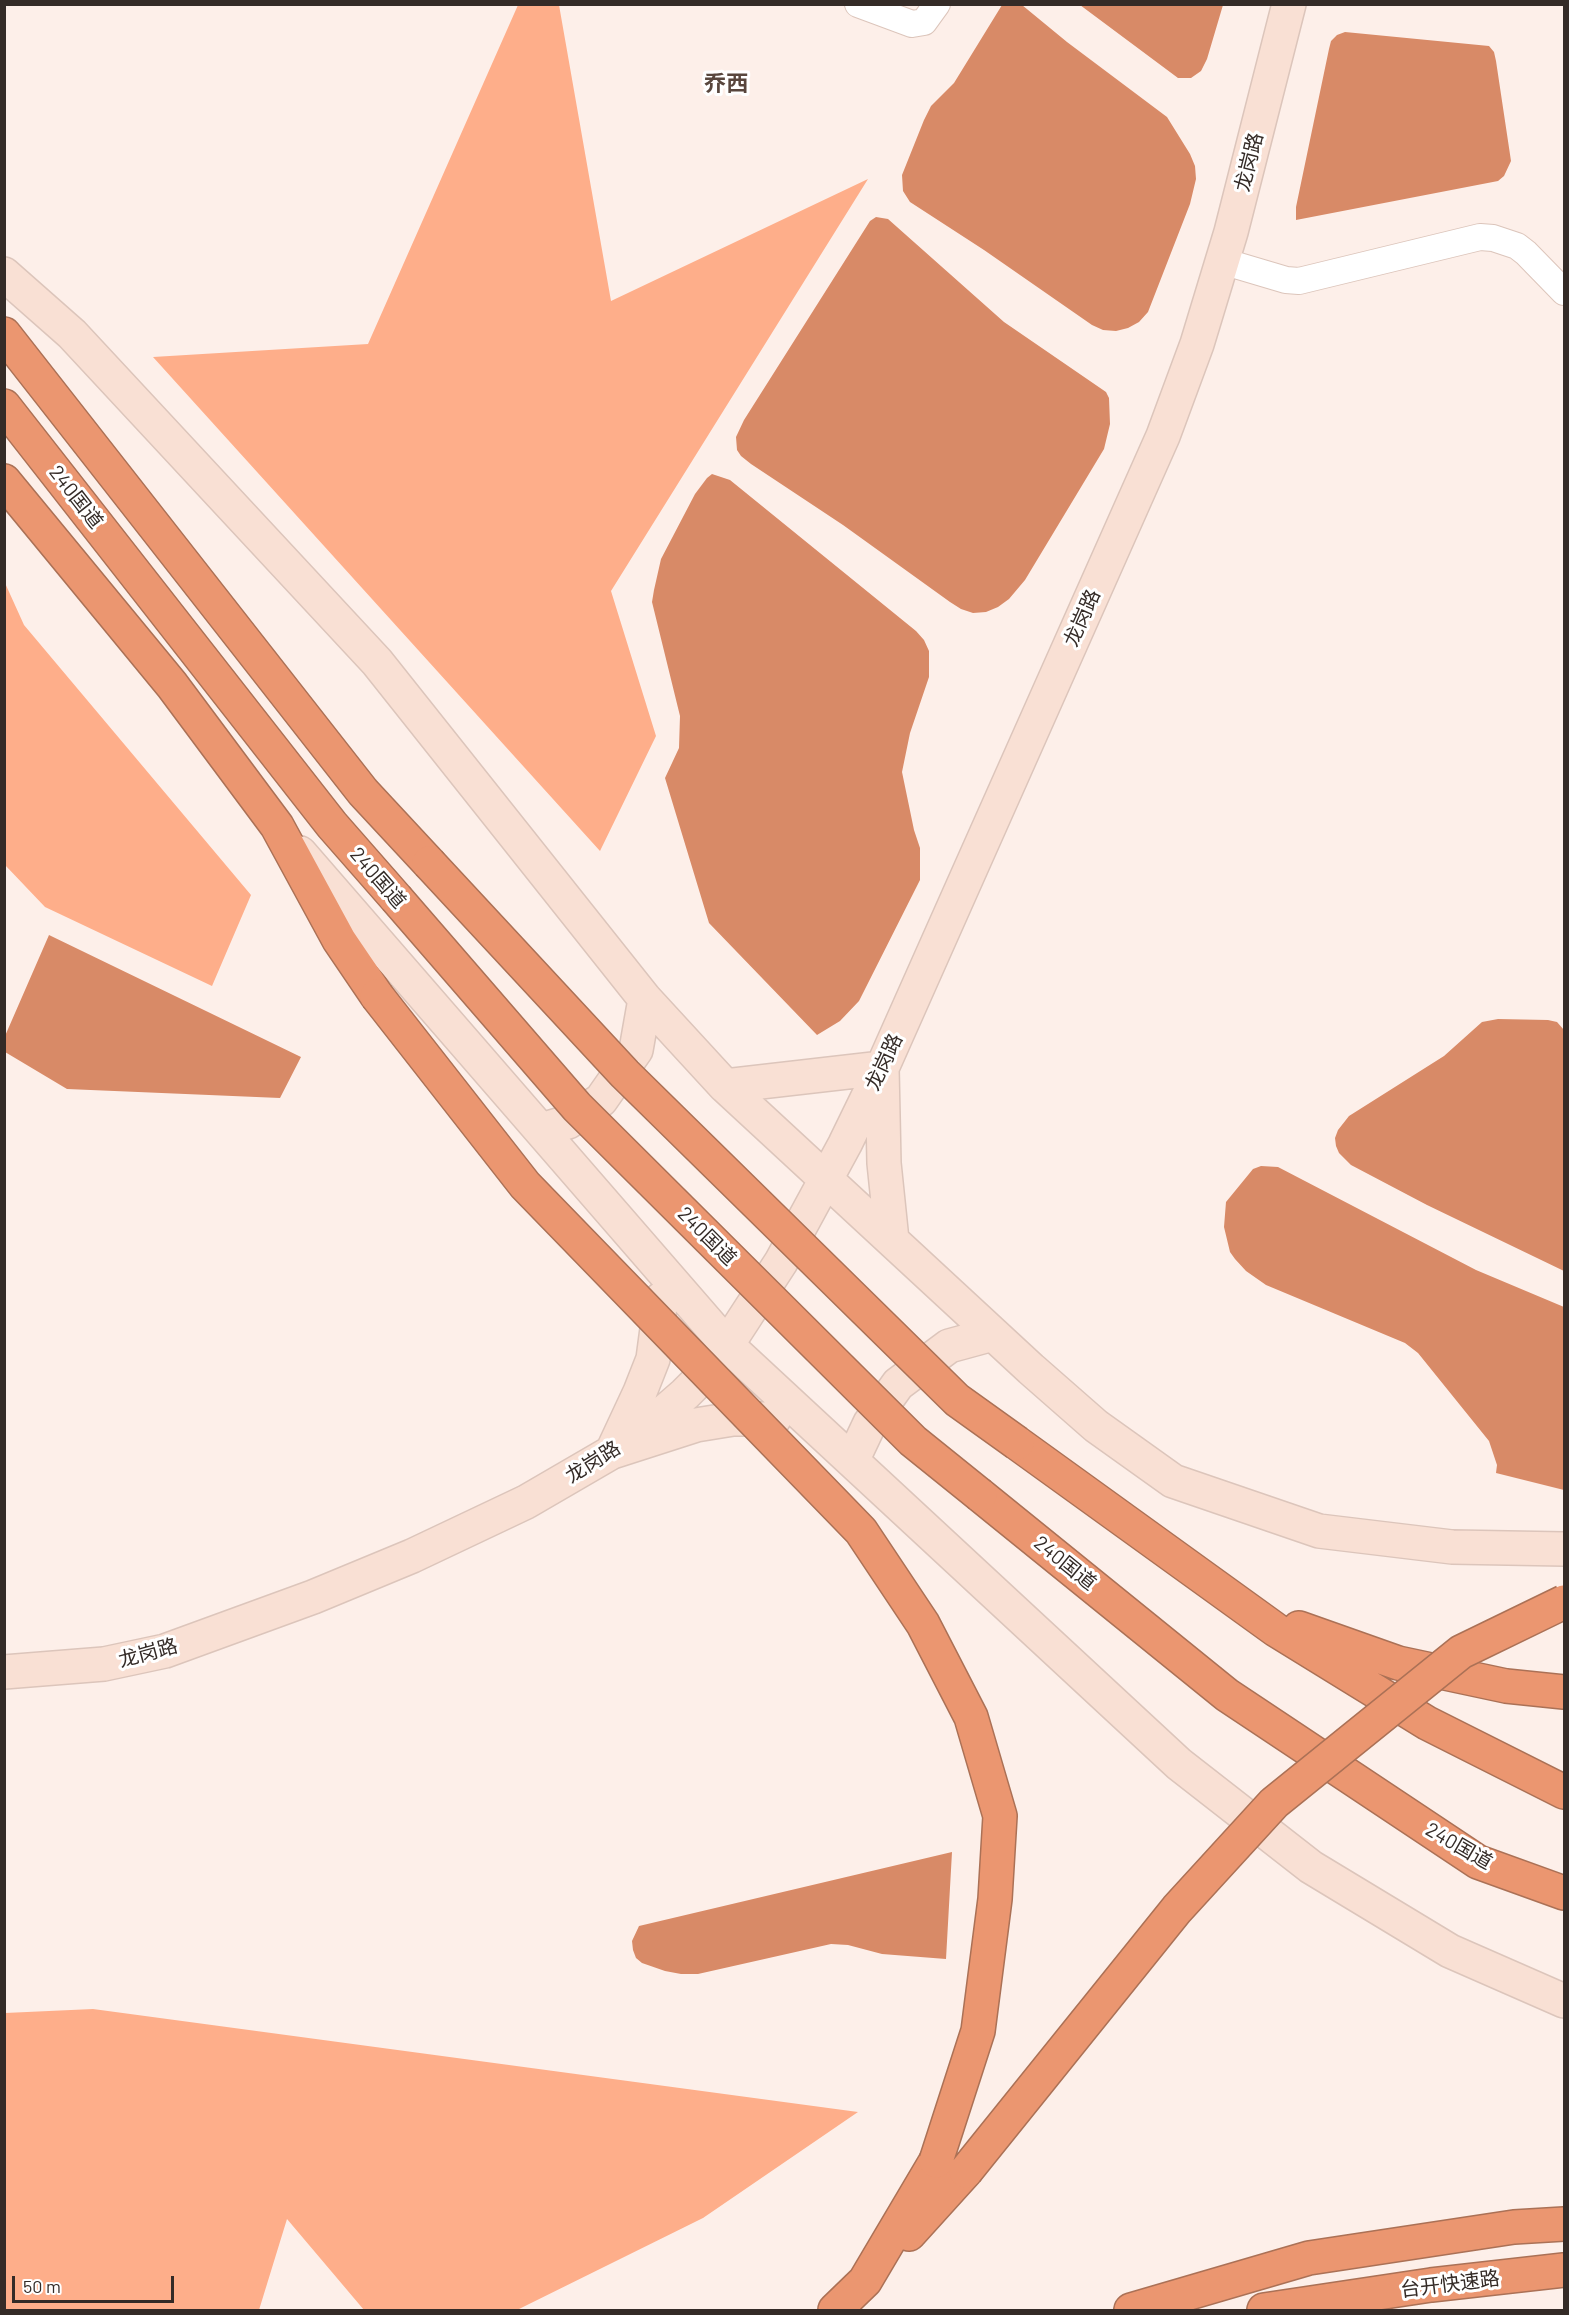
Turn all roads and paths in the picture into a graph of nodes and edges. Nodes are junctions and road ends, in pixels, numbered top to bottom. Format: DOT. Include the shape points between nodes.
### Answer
graph roads {
  1 [pos="858,4"];
  2 [pos="937,4"];
  3 [pos="1289,4"];
  4 [pos="1222,261"];
  5 [pos="4,274"];
  6 [pos="1564,292"];
  7 [pos="4,334"];
  8 [pos="4,406"];
  9 [pos="4,481"];
  10 [pos="277,826"];
  11 [pos="645,999"];
  12 [pos="882,1068"];
  13 [pos="725,1086"];
  14 [pos="541,1130"];
  15 [pos="826,1179"];
  16 [pos="892,1240"];
  17 [pos="657,1265"];
  18 [pos="993,1334"];
  19 [pos="727,1345"];
  20 [pos="807,1419"];
  21 [pos="612,1452"];
  22 [pos="852,1461"];
  23 [pos="1564,1549"];
  24 [pos="1564,1602"];
  25 [pos="1249,1610"];
  26 [pos="4,1672"];
  27 [pos="1564,1692"];
  28 [pos="1564,1792"];
  29 [pos="1564,1893"];
  30 [pos="1564,2001"];
  31 [pos="1564,2224"];
  32 [pos="1564,2270"];
  33 [pos="865,2281"];
  34 [pos="835,2310"];
  35 [pos="1131,2310"];
  36 [pos="1264,2310"];
  1 -- 2 [label="street" via="912,24 924,21"];
  3 -- 4 [label="main road, 龙岗路"];
  4 -- 6 [label="street" via="1299,281 1480,237 1493,238 1517,246"];
  4 -- 12 [label="main road, 龙岗路" via="1197,344 1162,436"];
  5 -- 11 [label="main road" via="72,334 377,662"];
  7 -- 25 [label="highway, bridge" via="363,792 625,1074 957,1400"];
  8 -- 29 [label="highway, 240国道, bridge" via="332,825 577,1107 913,1441 1227,1695 1478,1862"];
  9 -- 10 [label="highway" via="172,684"];
  10 -- 14 [label="main road"];
  10 -- 33 [label="highway, bridge" via="339,940 377,996 525,1185 861,1531 923,1624 971,1717 1000,1816 978,2031 936,2161"];
  11 -- 13 [label="main road"];
  11 -- 14 [label="main road" via="636,1050 601,1100 568,1122"];
  12 -- 13 [label="main road"];
  12 -- 15 [label="main road, 龙岗路"];
  12 -- 16 [label="main road" via="884,1163"];
  13 -- 15 [label="main road"];
  14 -- 17 [label="main road"];
  15 -- 16 [label="main road"];
  15 -- 19 [label="main road, 龙岗路" via="781,1262"];
  16 -- 18 [label="main road"];
  17 -- 19 [label="main road"];
  17 -- 21 [label="main road" via="661,1295 653,1359"];
  18 -- 22 [label="main road" via="949,1346 898,1384 870,1423"];
  18 -- 23 [label="main road" via="1096,1426 1173,1481 1319,1531 1452,1547"];
  19 -- 20 [label="main road"];
  19 -- 21 [label="main road, 龙岗路" via="685,1394"];
  20 -- 21 [label="main road" via="723,1420"];
  20 -- 22 [label="main road"];
  21 -- 26 [label="main road, 龙岗路" via="526,1502 412,1556 165,1651 104,1664"];
  22 -- 30 [label="main road" via="1179,1764 1311,1867 1450,1951"];
  24 -- 33 [label="highway, bridge" via="1461,1652 1274,1803 1177,1909 966,2171"];
  25 -- 27 [label="highway" via="1398,1663 1506,1686"];
  25 -- 28 [label="highway" via="1427,1723"];
  31 -- 35 [label="highway" via="1514,2227 1309,2258"];
  32 -- 36 [label="highway, 台开快速路"];
  33 -- 34 [label="highway"];
}
